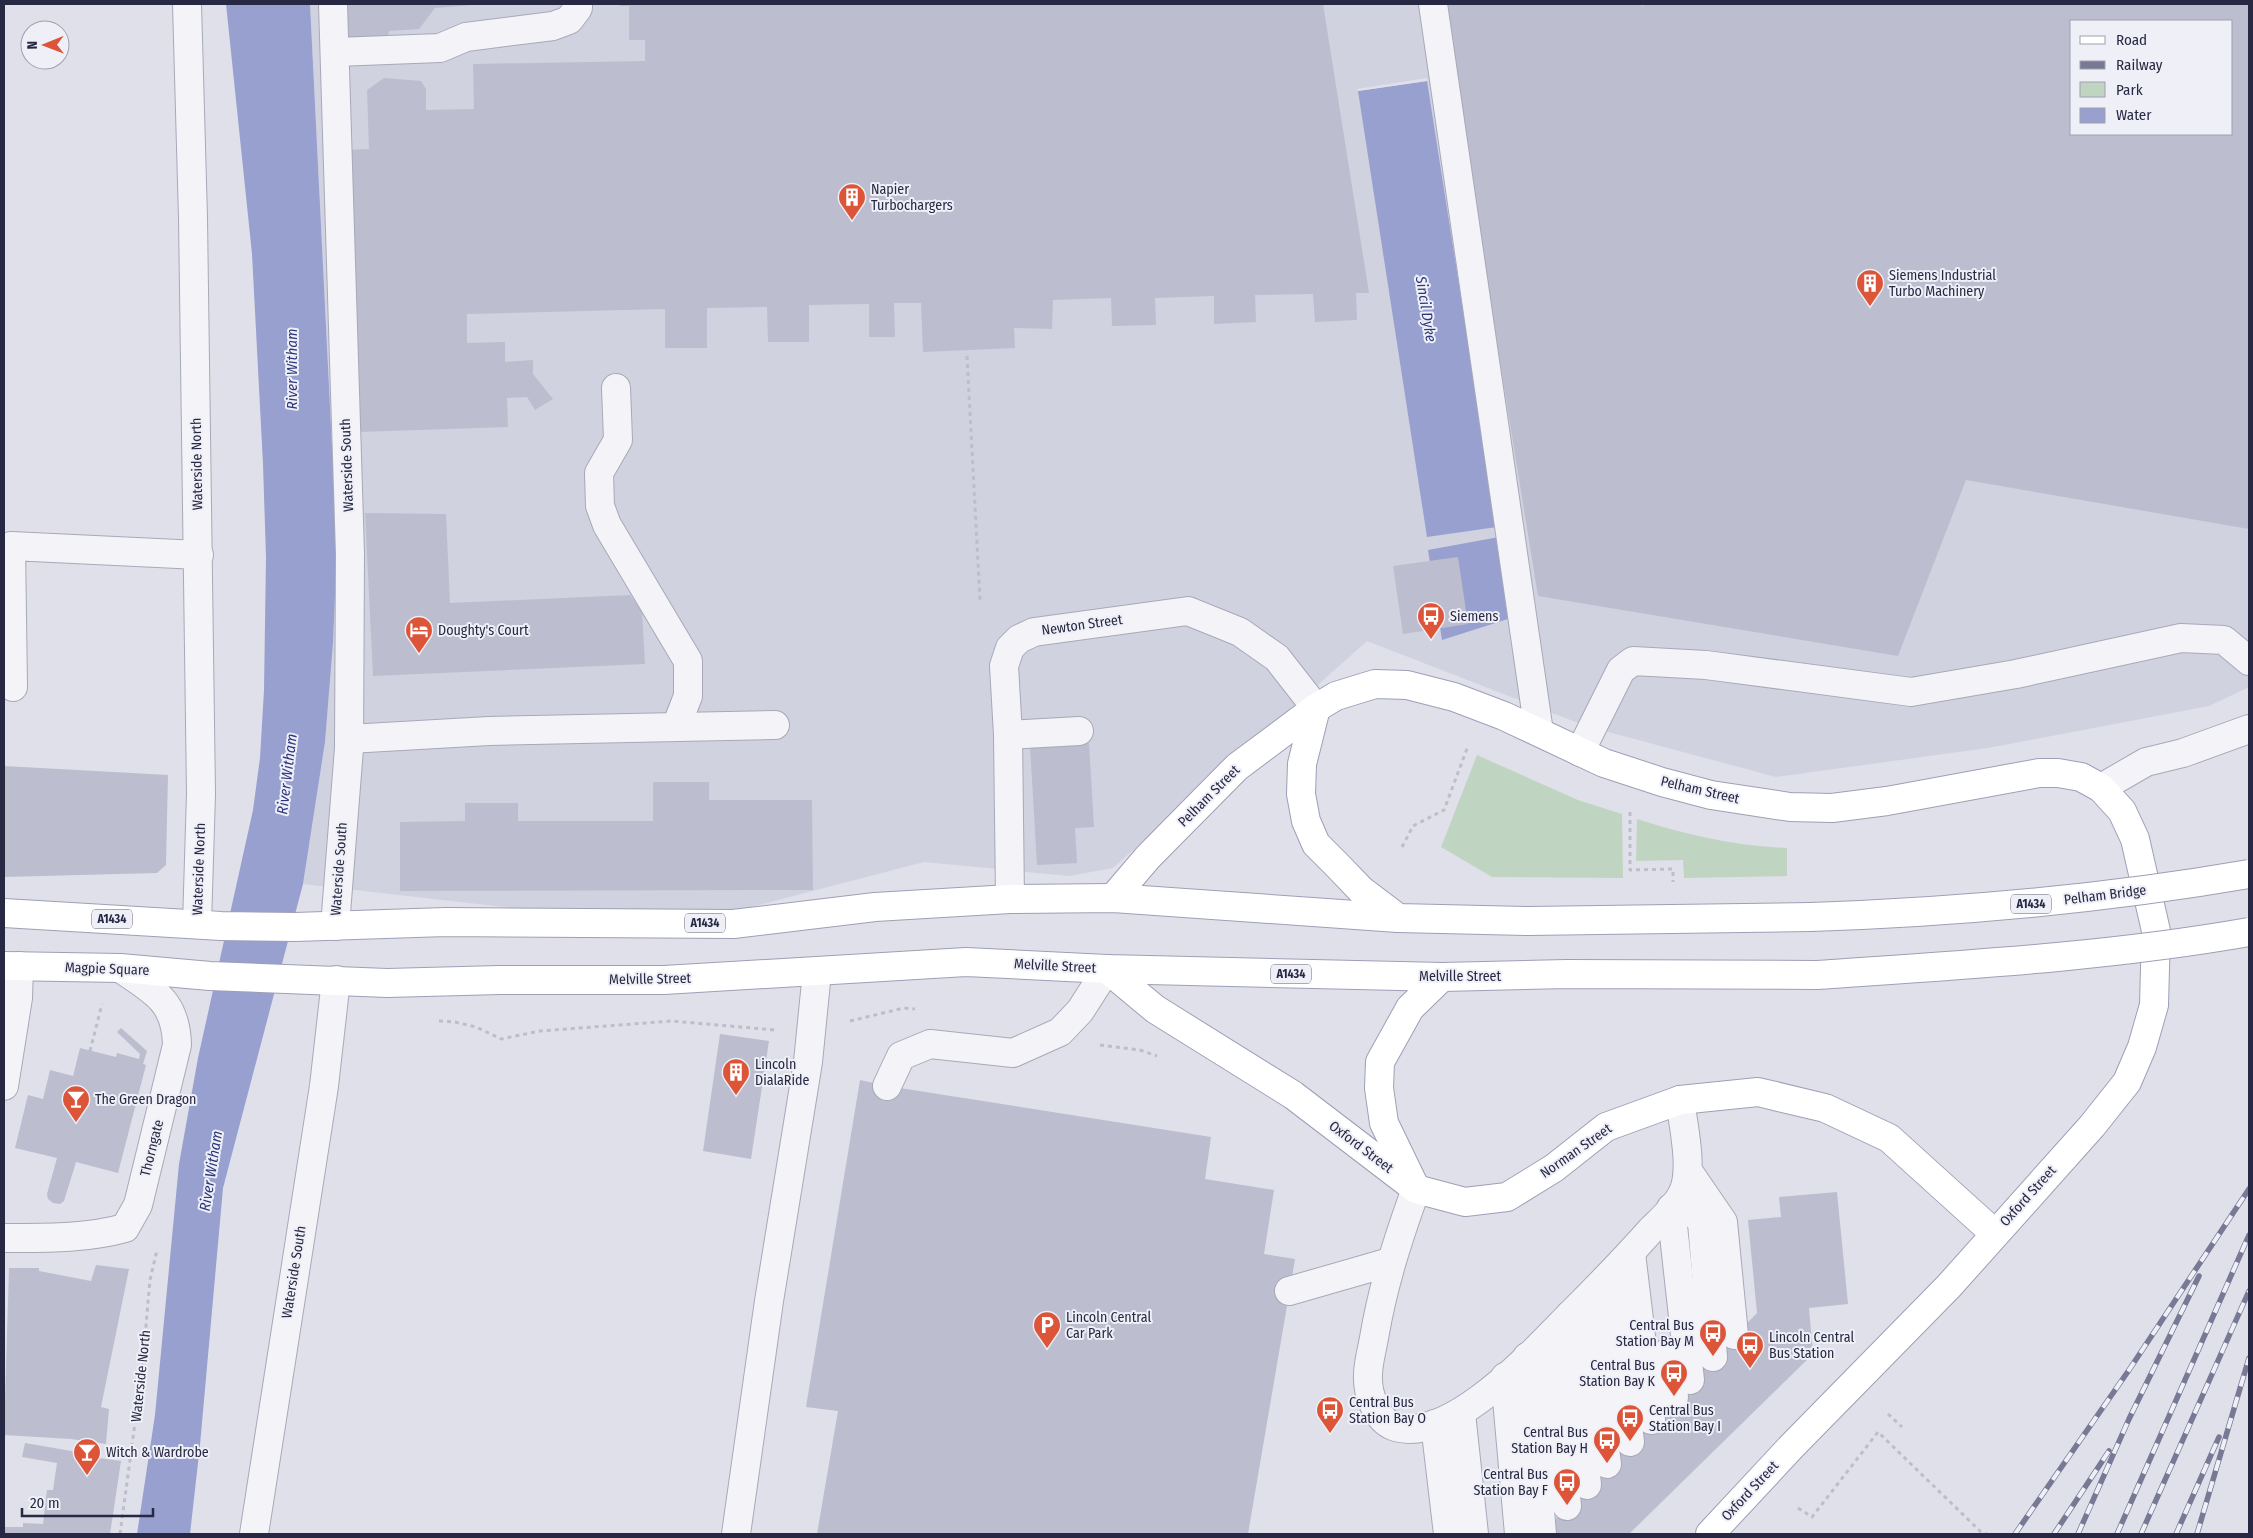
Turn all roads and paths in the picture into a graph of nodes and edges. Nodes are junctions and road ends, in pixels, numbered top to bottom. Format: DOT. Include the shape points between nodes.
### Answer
graph roads {
  1 [pos="187,4"];
  2 [pos="333,4"];
  3 [pos="578,4"];
  4 [pos="1434,4"];
  5 [pos="336,52"];
  6 [pos="967,356"];
  7 [pos="616,388"];
  8 [pos="199,555"];
  9 [pos="980,600"];
  10 [pos="2249,661"];
  11 [pos="13,687"];
  12 [pos="1316,708"];
  13 [pos="775,725"];
  14 [pos="676,727"];
  15 [pos="2249,728"];
  16 [pos="1079,731"];
  17 [pos="1539,732"];
  18 [pos="1008,735"];
  19 [pos="349,739"];
  20 [pos="1468,746"];
  21 [pos="1580,752"];
  22 [pos="2101,788"];
  23 [pos="1630,808"];
  24 [pos="1402,847"];
  25 [pos="2249,874"];
  26 [pos="1673,887"];
  27 [pos="1113,898"];
  28 [pos="1010,899"];
  29 [pos="4,913"];
  30 [pos="1398,918"];
  31 [pos="209,925"];
  32 [pos="336,926"];
  33 [pos="2249,932"];
  34 [pos="11,966"];
  35 [pos="120,968"];
  36 [pos="1107,969"];
  37 [pos="817,972"];
  38 [pos="1442,977"];
  39 [pos="293,979"];
  40 [pos="336,980"];
  41 [pos="924,1011"];
  42 [pos="99,1016"];
  43 [pos="435,1021"];
  44 [pos="811,1031"];
  45 [pos="1060,1032"];
  46 [pos="90,1051"];
  47 [pos="1158,1057"];
  48 [pos="4,1086"];
  49 [pos="887,1086"];
  50 [pos="1680,1100"];
  51 [pos="1416,1189"];
  52 [pos="1674,1200"];
  53 [pos="1994,1233"];
  54 [pos="4,1238"];
  55 [pos="1631,1253"];
  56 [pos="1390,1262"];
  57 [pos="1611,1274"];
  58 [pos="151,1277"];
  59 [pos="1289,1291"];
  60 [pos="1578,1307"];
  61 [pos="1734,1335"];
  62 [pos="1549,1337"];
  63 [pos="1527,1357"];
  64 [pos="1713,1357"];
  65 [pos="1496,1385"];
  66 [pos="1682,1389"];
  67 [pos="1461,1413"];
  68 [pos="1888,1414"];
  69 [pos="1651,1420"];
  70 [pos="1435,1424"];
  71 [pos="1902,1427"];
  72 [pos="1630,1442"];
  73 [pos="1608,1464"];
  74 [pos="1587,1485"];
  75 [pos="1567,1506"];
  76 [pos="1798,1508"];
  77 [pos="120,1534"];
  78 [pos="254,1534"];
  79 [pos="736,1534"];
  80 [pos="1448,1534"];
  81 [pos="1474,1534"];
  82 [pos="1500,1534"];
  83 [pos="1519,1534"];
  84 [pos="1542,1534"];
  85 [pos="1710,1534"];
  86 [pos="1987,1534"];
  1 -- 8 [label="street, Waterside North"];
  2 -- 5 [label="street, Waterside South"];
  3 -- 5 [label="street" via="569,20 553,26 466,37 440,48"];
  4 -- 17 [label="street"];
  5 -- 19 [label="street, Waterside South" via="334,79 350,554"];
  6 -- 9 [label="path"];
  7 -- 14 [label="street" via="618,440 599,473 600,506 607,525 688,661 688,696"];
  8 -- 11 [label="street" via="11,546"];
  8 -- 31 [label="street, Waterside North" via="201,794"];
  10 -- 21 [label="street" via="2224,640 2181,638 2016,674 1911,692 1706,665 1634,661 1620,670"];
  12 -- 17 [label="main road, Pelham Street" via="1336,696 1375,684 1408,685 1454,697"];
  12 -- 18 [label="street, Newton Street" via="1277,658 1240,632 1188,611 1034,632 1018,639 1010,648 1004,666"];
  12 -- 27 [label="main road, Pelham Street" via="1237,767 1148,857"];
  12 -- 30 [label="main road" via="1302,764 1301,794 1306,821 1316,844 1332,861 1361,890"];
  13 -- 14 [label="street"];
  14 -- 19 [label="street" via="489,731"];
  15 -- 22 [label="street" via="2183,753 2146,762"];
  16 -- 18 [label="street"];
  17 -- 21 [label="main road, Pelham Street"];
  18 -- 28 [label="street, Newton Street"];
  19 -- 32 [label="street, Waterside South"];
  20 -- 24 [label="path" via="1444,810 1413,826"];
  21 -- 22 [label="main road, Pelham Street" via="1703,793 1790,807 1832,808 1887,801 2039,773 2081,777"];
  22 -- 53 [label="main road, Oxford Street" via="2122,811 2135,839 2156,931 2154,1005 2142,1047 2127,1082 2092,1126"];
  23 -- 26 [label="path" via="1630,870 1673,869"];
  25 -- 30 [label="main road, Pelham Bridge / A1434, bridge" via="2012,906 1810,917 1528,921"];
  27 -- 28 [label="main road, A1434"];
  27 -- 30 [label="main road, A1434"];
  28 -- 32 [label="main road, A1434" via="875,907 733,924 446,922"];
  29 -- 31 [label="main road, A1434"];
  31 -- 32 [label="main road, A1434"];
  33 -- 38 [label="main road, Melville Street / A1434, bridge" via="2001,962 1817,975"];
  34 -- 35 [label="main road, Magpie Square / A1434"];
  34 -- 48 [label="street" via="18,998"];
  35 -- 39 [label="main road, Magpie Square / A1434"];
  35 -- 54 [label="street, Thorngate" via="160,996 173,1017 176,1030 177,1045 138,1205 125,1228 92,1236"];
  36 -- 37 [label="main road, Melville Street / A1434" via="966,962"];
  36 -- 38 [label="main road, Melville Street / A1434"];
  36 -- 45 [label="street" via="1080,1011"];
  36 -- 51 [label="main road, Oxford Street" via="1155,1009 1293,1095"];
  37 -- 40 [label="main road, Melville Street / A1434" via="664,980 387,983"];
  37 -- 44 [label="street"];
  38 -- 51 [label="main road, Oxford Street" via="1410,1008 1380,1062 1379,1088 1384,1123"];
  39 -- 40 [label="main road, Melville Street / A1434"];
  40 -- 78 [label="street, Waterside South" via="324,1086"];
  41 -- 44 [label="path" via="904,1008"];
  42 -- 46 [label="path"];
  43 -- 44 [label="path" via="476,1027 500,1039 540,1031 672,1021"];
  44 -- 79 [label="street"];
  45 -- 47 [label="path" via="1090,1044 1140,1050"];
  45 -- 49 [label="street" via="1013,1052 930,1044 901,1056"];
  50 -- 51 [label="main road, Norman Street" via="1606,1126 1554,1168 1507,1197 1465,1202"];
  50 -- 52 [label="street"];
  50 -- 53 [label="main road, Norman Street" via="1758,1092 1826,1108 1889,1138"];
  51 -- 56 [label="street"];
  52 -- 55 [label="street"];
  52 -- 61 [label="street" via="1723,1222"];
  52 -- 64 [label="street" via="1702,1223"];
  52 -- 66 [label="street"];
  53 -- 85 [label="main road, Oxford Street" via="1949,1286"];
  55 -- 57 [label="street"];
  55 -- 69 [label="street"];
  56 -- 59 [label="street"];
  56 -- 70 [label="street" via="1368,1375 1374,1405 1385,1423 1406,1431"];
  57 -- 60 [label="street"];
  57 -- 72 [label="street"];
  58 -- 77 [label="path, Waterside North" via="133,1453"];
  60 -- 62 [label="street"];
  60 -- 73 [label="street"];
  60 -- 74 [label="street"];
  62 -- 63 [label="street"];
  62 -- 75 [label="street"];
  63 -- 65 [label="street"];
  63 -- 84 [label="street"];
  65 -- 67 [label="street"];
  65 -- 82 [label="street"];
  65 -- 83 [label="street"];
  67 -- 70 [label="street"];
  67 -- 81 [label="street"];
  68 -- 71 [label="path"];
  70 -- 80 [label="street"];
  76 -- 86 [label="path" via="1812,1517 1878,1432 1981,1532"];
}
